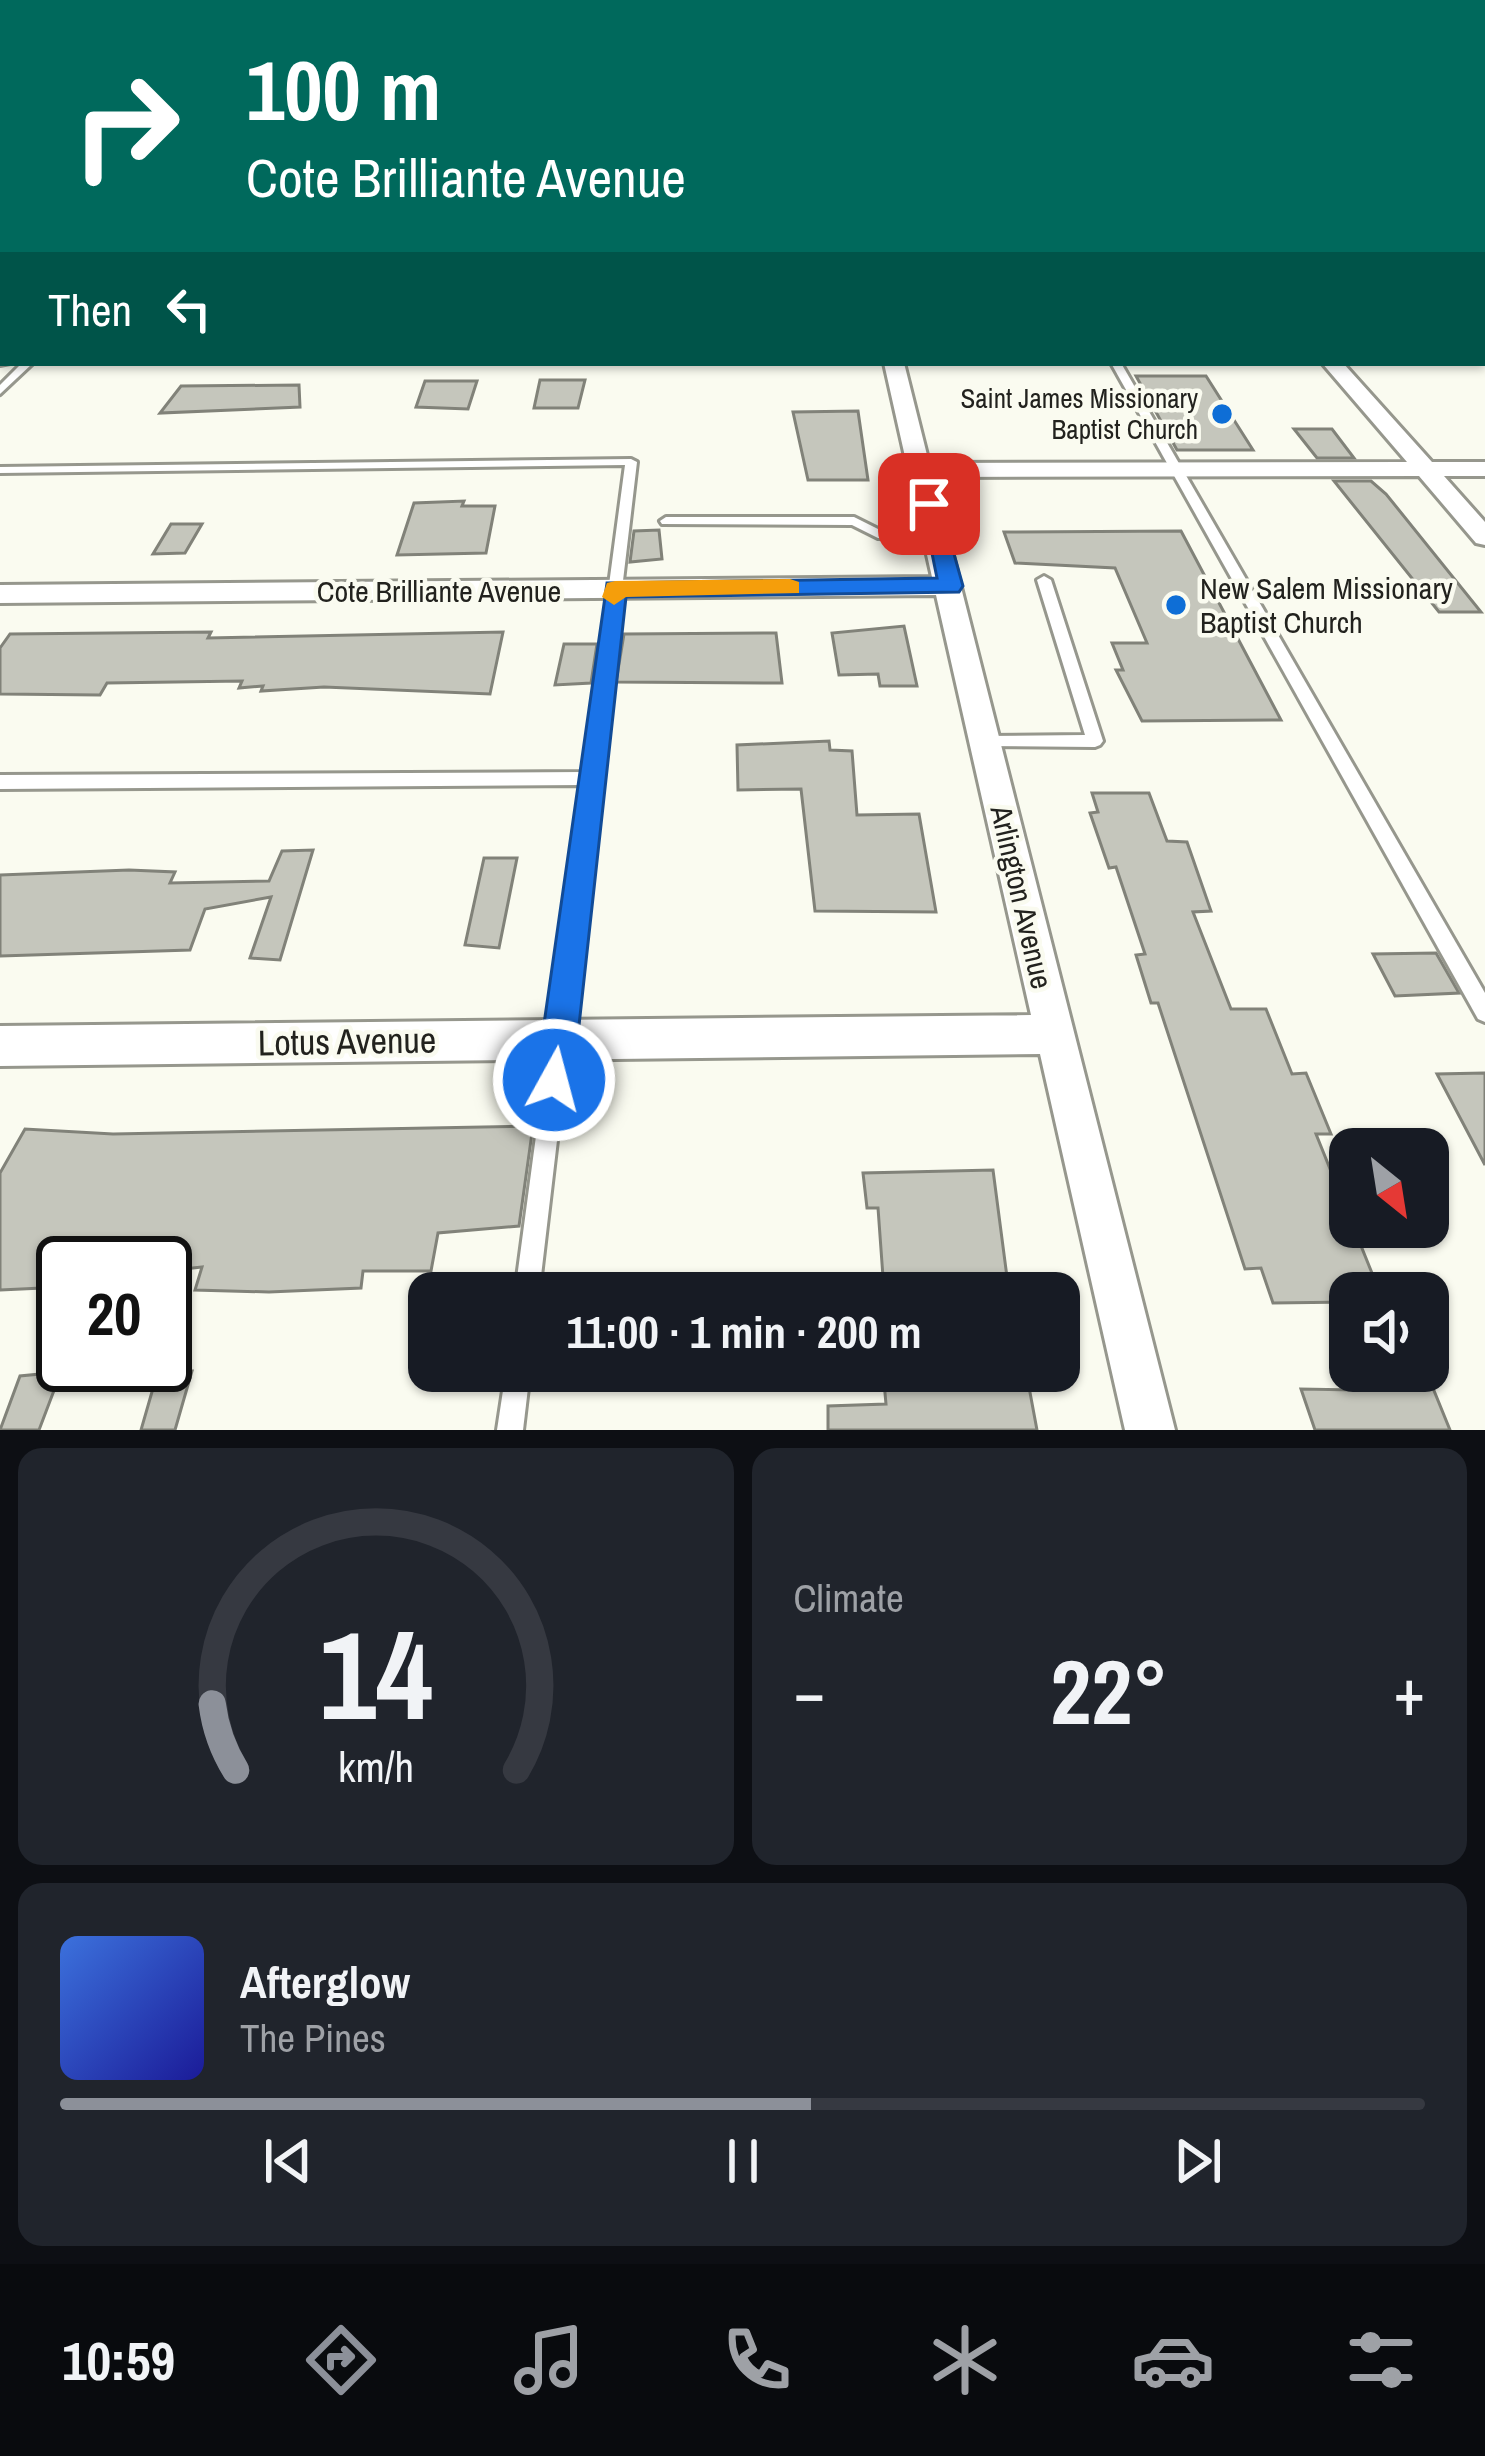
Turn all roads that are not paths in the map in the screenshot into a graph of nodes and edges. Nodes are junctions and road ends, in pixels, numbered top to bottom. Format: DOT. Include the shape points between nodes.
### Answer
graph roads {
  1 [pos="25,366"];
  2 [pos="895,366"];
  3 [pos="1118,366"];
  4 [pos="1335,366"];
  5 [pos="0,391"];
  6 [pos="1485,469"];
  7 [pos="0,470"];
  8 [pos="920,470"];
  9 [pos="1178,470"];
  10 [pos="1425,470"];
  11 [pos="666,521"];
  12 [pos="938,537"];
  13 [pos="1485,537"];
  14 [pos="1044,580"];
  15 [pos="951,586"];
  16 [pos="615,589"];
  17 [pos="0,594"];
  18 [pos="986,742"];
  19 [pos="591,778"];
  20 [pos="0,782"];
  21 [pos="1485,1012"];
  22 [pos="1054,1034"];
  23 [pos="560,1037"];
  24 [pos="0,1046"];
  25 [pos="530,1272"];
  26 [pos="515,1392"];
  27 [pos="510,1430"];
  28 [pos="1150,1430"];
  1 -- 5 [label="lane"];
  2 -- 8 [label="street, Arlington Avenue"];
  3 -- 9 [label="lane"];
  4 -- 10 [label="street"];
  6 -- 10 [label="street"];
  7 -- 16 [label="lane" via="631,462"];
  8 -- 9 [label="street"];
  8 -- 12 [label="street, Arlington Avenue"];
  9 -- 10 [label="street"];
  9 -- 21 [label="lane"];
  10 -- 13 [label="street"];
  11 -- 12 [label="lane" via="854,520 878,533"];
  12 -- 15 [label="street, Arlington Avenue"];
  14 -- 18 [label="lane" via="1095,741"];
  15 -- 16 [label="street, Cote Brilliante Avenue"];
  15 -- 18 [label="street, Arlington Avenue"];
  16 -- 17 [label="street, Cote Brilliante Avenue"];
  16 -- 19 [label="lane"];
  18 -- 22 [label="street, Arlington Avenue"];
  19 -- 20 [label="lane"];
  19 -- 23 [label="lane"];
  22 -- 23 [label="street, Lotus Avenue"];
  22 -- 28 [label="street, Arlington Avenue"];
  23 -- 24 [label="street, Lotus Avenue"];
  23 -- 25 [label="lane"];
  26 -- 27 [label="lane"];
}
